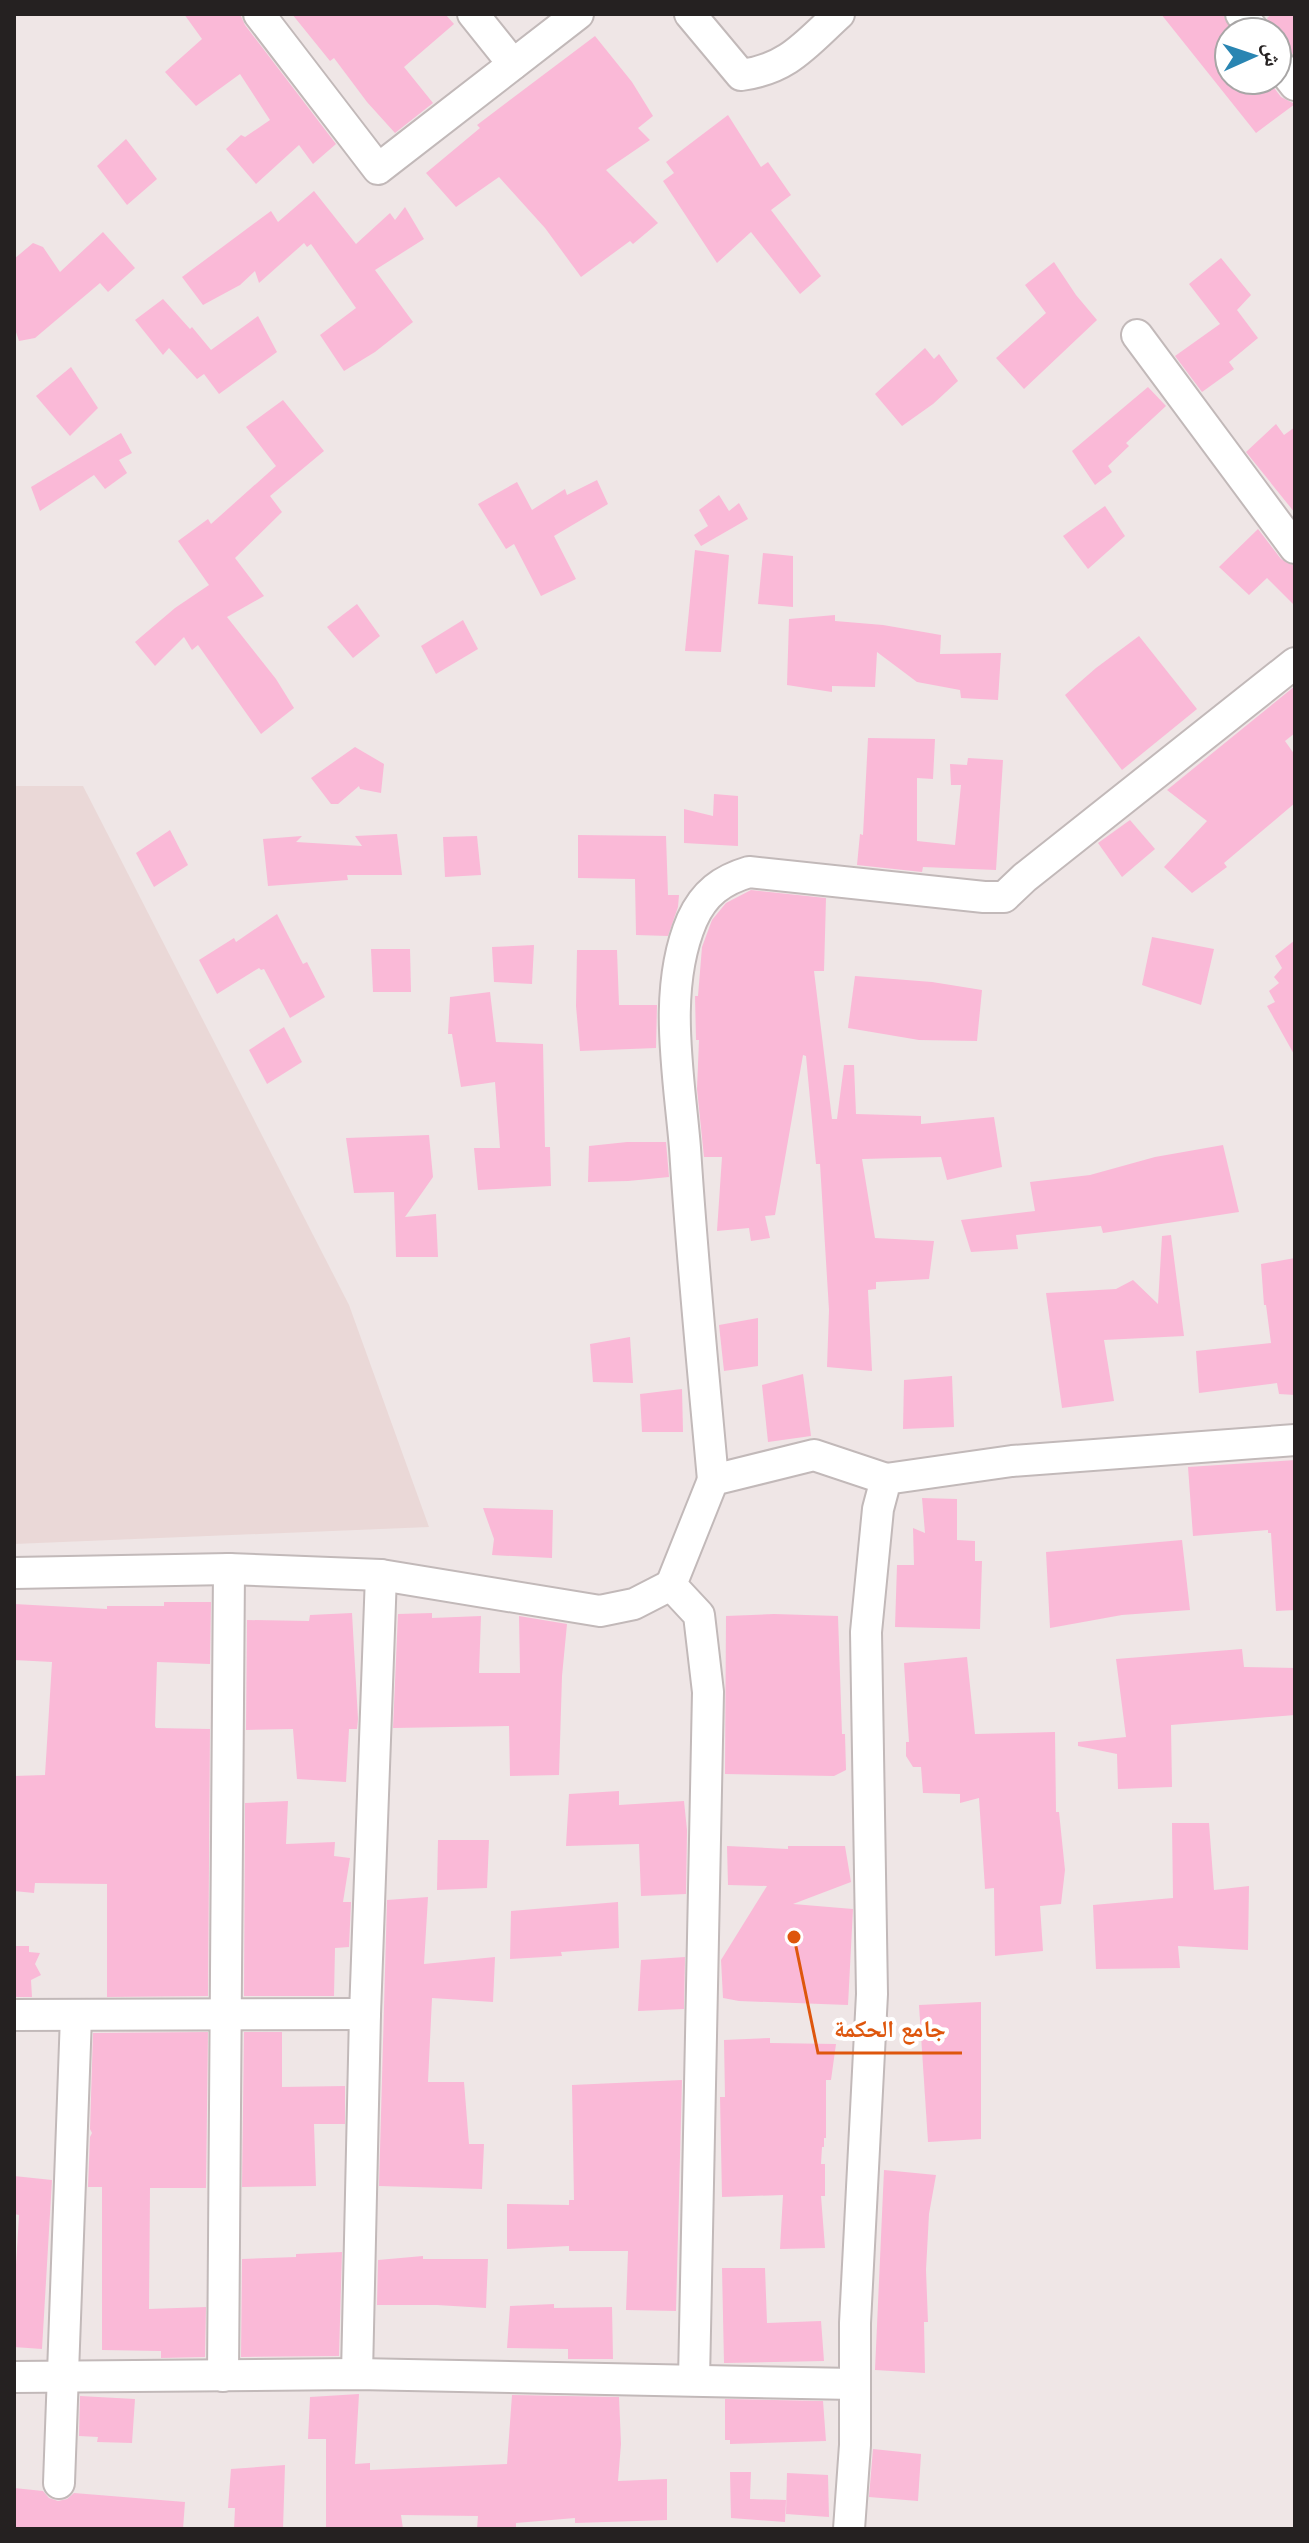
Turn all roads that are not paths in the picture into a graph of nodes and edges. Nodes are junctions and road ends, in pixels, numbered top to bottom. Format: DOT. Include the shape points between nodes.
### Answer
graph roads {
  1 [pos="259,14"];
  2 [pos="473,14"];
  3 [pos="578,14"];
  4 [pos="690,14"];
  5 [pos="839,14"];
  6 [pos="513,64"];
  7 [pos="1137,335"];
  8 [pos="1295,548"];
  9 [pos="1295,663"];
  10 [pos="1295,1440"];
  11 [pos="886,1479"];
  12 [pos="713,1480"];
  13 [pos="229,1569"];
  14 [pos="14,1573"];
  15 [pos="381,1575"];
  16 [pos="671,1585"];
  17 [pos="365,2014"];
  18 [pos="14,2015"];
  19 [pos="225,2015"];
  20 [pos="76,2016"];
  21 [pos="357,2374"];
  22 [pos="223,2376"];
  23 [pos="14,2377"];
  24 [pos="61,2378"];
  25 [pos="694,2380"];
  26 [pos="854,2384"];
  27 [pos="59,2483"];
  28 [pos="849,2529"];
  1 -- 6 [label="street" via="378,169"];
  2 -- 6 [label="street"];
  3 -- 6 [label="street"];
  4 -- 5 [label="street" via="741,75 785,63"];
  7 -- 8 [label="street"];
  9 -- 12 [label="street" via="1004,897 749,872 728,878 706,895 692,921 678,974 675,1016"];
  10 -- 11 [label="street" via="1012,1461"];
  11 -- 12 [label="street" via="814,1455"];
  11 -- 26 [label="street" via="878,1509 866,1632 872,1994"];
  12 -- 16 [label="street"];
  13 -- 14 [label="street"];
  13 -- 15 [label="street"];
  13 -- 19 [label="street"];
  15 -- 16 [label="street" via="600,1611 634,1604"];
  15 -- 17 [label="street"];
  16 -- 25 [label="street" via="699,1615 708,1692"];
  17 -- 19 [label="street"];
  17 -- 21 [label="street"];
  18 -- 20 [label="street"];
  19 -- 20 [label="street"];
  19 -- 22 [label="street"];
  20 -- 24 [label="street"];
  21 -- 22 [label="street"];
  21 -- 25 [label="street"];
  22 -- 24 [label="street"];
  23 -- 24 [label="street"];
  24 -- 27 [label="street"];
  25 -- 26 [label="street"];
  26 -- 28 [label="street"];
}
